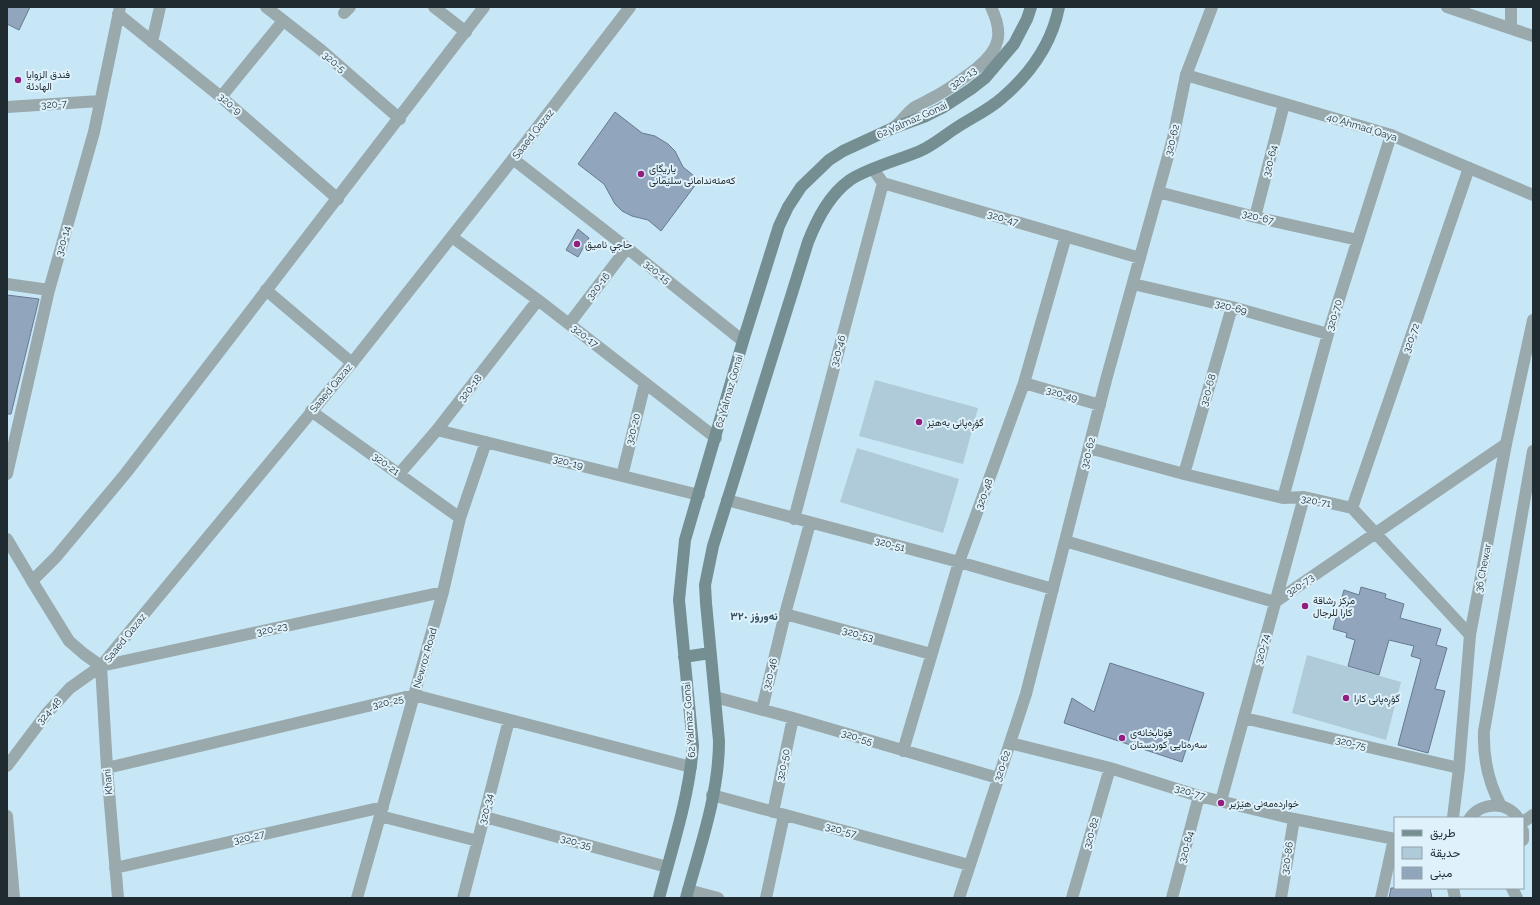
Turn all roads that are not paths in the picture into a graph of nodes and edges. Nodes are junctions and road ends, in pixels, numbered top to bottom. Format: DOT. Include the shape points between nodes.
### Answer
graph roads {
  1 [pos="160,7"];
  2 [pos="266,7"];
  3 [pos="434,7"];
  4 [pos="484,7"];
  5 [pos="630,7"];
  6 [pos="991,7"];
  7 [pos="1031,7"];
  8 [pos="1059,7"];
  9 [pos="1212,7"];
  10 [pos="1447,7"];
  11 [pos="1511,7"];
  12 [pos="119,11"];
  13 [pos="283,21"];
  14 [pos="1511,28"];
  15 [pos="466,32"];
  16 [pos="1533,36"];
  17 [pos="152,42"];
  18 [pos="1186,75"];
  19 [pos="221,97"];
  20 [pos="100,101"];
  21 [pos="1284,104"];
  22 [pos="7,107"];
  23 [pos="400,119"];
  24 [pos="893,128"];
  25 [pos="1391,135"];
  26 [pos="513,159"];
  27 [pos="1469,168"];
  28 [pos="873,169"];
  29 [pos="883,183"];
  30 [pos="1158,192"];
  31 [pos="1533,195"];
  32 [pos="338,199"];
  33 [pos="1255,217"];
  34 [pos="1066,236"];
  35 [pos="452,237"];
  36 [pos="1358,240"];
  37 [pos="627,248"];
  38 [pos="1140,258"];
  39 [pos="7,284"];
  40 [pos="1133,284"];
  41 [pos="49,290"];
  42 [pos="266,290"];
  43 [pos="538,300"];
  44 [pos="1232,307"];
  45 [pos="1533,320"];
  46 [pos="569,324"];
  47 [pos="1328,334"];
  48 [pos="743,341"];
  49 [pos="352,363"];
  50 [pos="645,383"];
  51 [pos="1024,383"];
  52 [pos="1100,405"];
  53 [pos="312,411"];
  54 [pos="437,430"];
  55 [pos="716,438"];
  56 [pos="486,442"];
  57 [pos="1506,444"];
  58 [pos="1089,448"];
  59 [pos="1533,451"];
  60 [pos="7,474"];
  61 [pos="399,474"];
  62 [pos="1184,474"];
  63 [pos="622,476"];
  64 [pos="699,495"];
  65 [pos="1304,497"];
  66 [pos="1283,498"];
  67 [pos="727,500"];
  68 [pos="1352,508"];
  69 [pos="460,518"];
  70 [pos="794,518"];
  71 [pos="810,523"];
  72 [pos="1376,533"];
  73 [pos="7,539"];
  74 [pos="1065,540"];
  75 [pos="959,562"];
  76 [pos="32,581"];
  77 [pos="1053,589"];
  78 [pos="443,592"];
  79 [pos="1275,602"];
  80 [pos="785,614"];
  81 [pos="1470,636"];
  82 [pos="710,653"];
  83 [pos="931,654"];
  84 [pos="684,657"];
  85 [pos="101,666"];
  86 [pos="414,695"];
  87 [pos="715,697"];
  88 [pos="762,709"];
  89 [pos="793,718"];
  90 [pos="1244,718"];
  91 [pos="509,720"];
  92 [pos="1010,743"];
  93 [pos="903,751"];
  94 [pos="7,766"];
  95 [pos="691,767"];
  96 [pos="107,768"];
  97 [pos="1110,768"];
  98 [pos="1459,768"];
  99 [pos="998,778"];
  100 [pos="712,795"];
  101 [pos="1199,796"];
  102 [pos="1221,801"];
  103 [pos="1502,806"];
  104 [pos="382,812"];
  105 [pos="779,814"];
  106 [pos="1454,815"];
  107 [pos="1533,815"];
  108 [pos="7,816"];
  109 [pos="484,817"];
  110 [pos="1471,817"];
  111 [pos="1517,817"];
  112 [pos="1294,819"];
  113 [pos="1524,821"];
  114 [pos="1394,839"];
  115 [pos="478,841"];
  116 [pos="1394,843"];
  117 [pos="969,866"];
  118 [pos="667,867"];
  119 [pos="115,868"];
  120 [pos="1512,889"];
  121 [pos="687,894"];
  122 [pos="14,898"];
  123 [pos="118,898"];
  124 [pos="357,898"];
  125 [pos="463,898"];
  126 [pos="659,898"];
  127 [pos="718,898"];
  128 [pos="766,898"];
  129 [pos="959,898"];
  130 [pos="1072,898"];
  131 [pos="1172,898"];
  132 [pos="1281,898"];
  133 [pos="1381,898"];
  134 [pos="1517,898"];
  1 -- 17 [label="street"];
  2 -- 13 [label="street, 320-5"];
  3 -- 15 [label="street"];
  4 -- 15 [label="street"];
  5 -- 26 [label="street, Saaed Qazaz"];
  6 -- 24 [label="street, 320-13" via="998,26 996,46 991,56 955,84 915,107"];
  7 -- 24 [label="main road, 62 Yalmaz Gonai" via="1014,44 985,78 942,108"];
  8 -- 28 [label="main road" via="1050,39 1018,83 1001,99 922,150"];
  9 -- 18 [label="street, 320-62"];
  10 -- 14 [label="street"];
  11 -- 14 [label="street"];
  12 -- 17 [label="street, 320-9"];
  12 -- 20 [label="street, 320-14"];
  13 -- 19 [label="street"];
  13 -- 23 [label="street, 320-5"];
  14 -- 16 [label="street"];
  15 -- 23 [label="street"];
  17 -- 19 [label="street, 320-9"];
  18 -- 21 [label="street, 40 Ahmad Qaya"];
  18 -- 30 [label="street, 320-62" via="1173,138"];
  19 -- 32 [label="street, 320-9"];
  20 -- 22 [label="street, 320-7"];
  20 -- 41 [label="street, 320-14" via="94,132"];
  21 -- 25 [label="street, 40 Ahmad Qaya"];
  21 -- 33 [label="street, 320-64"];
  23 -- 32 [label="street"];
  24 -- 48 [label="main road, 62 Yalmaz Gonai" via="843,151 829,160 801,187 779,226"];
  25 -- 27 [label="street, 40 Ahmad Qaya"];
  25 -- 36 [label="street, 320-70"];
  26 -- 35 [label="street, Saaed Qazaz"];
  26 -- 37 [label="street, 320-15"];
  27 -- 31 [label="street, 40 Ahmad Qaya"];
  27 -- 68 [label="street, 320-72"];
  28 -- 29 [label="street"];
  28 -- 67 [label="main road" via="850,180 836,193 825,207 808,242"];
  29 -- 34 [label="street, 320-47"];
  29 -- 70 [label="street, 320-46"];
  30 -- 33 [label="street, 320-67"];
  30 -- 38 [label="street, 320-62"];
  32 -- 42 [label="street"];
  33 -- 36 [label="street, 320-67"];
  34 -- 38 [label="street, 320-47"];
  34 -- 51 [label="street, 320-48"];
  35 -- 43 [label="street, 320-17"];
  35 -- 49 [label="street, Saaed Qazaz"];
  36 -- 47 [label="street, 320-70"];
  37 -- 46 [label="street, 320-16"];
  37 -- 48 [label="street, 320-15"];
  38 -- 40 [label="street, 320-62"];
  39 -- 41 [label="street"];
  40 -- 44 [label="street, 320-69"];
  40 -- 52 [label="street, 320-62"];
  41 -- 60 [label="street, 320-14"];
  42 -- 49 [label="street"];
  42 -- 76 [label="street" via="126,473 56,557"];
  43 -- 46 [label="street, 320-17"];
  43 -- 54 [label="street, 320-18"];
  44 -- 47 [label="street, 320-69"];
  44 -- 62 [label="street, 320-68"];
  45 -- 57 [label="street, 36 Chewar"];
  46 -- 50 [label="street, 320-17"];
  47 -- 66 [label="street, 320-70"];
  48 -- 55 [label="main road, 62 Yalmaz Gonai"];
  49 -- 53 [label="street, Saaed Qazaz"];
  50 -- 55 [label="street, 320-17"];
  50 -- 63 [label="street, 320-20"];
  51 -- 52 [label="street, 320-49"];
  51 -- 75 [label="street, 320-48"];
  52 -- 58 [label="street, 320-62"];
  53 -- 61 [label="street, 320-21"];
  53 -- 85 [label="street, Saaed Qazaz"];
  54 -- 56 [label="street, 320-19"];
  54 -- 61 [label="street, 320-18"];
  55 -- 64 [label="main road, 62 Yalmaz Gonai"];
  56 -- 63 [label="street, 320-19"];
  56 -- 69 [label="street, Newroz Road"];
  57 -- 72 [label="street, 320-73"];
  57 -- 81 [label="street, 36 Chewar"];
  58 -- 62 [label="street, 320-71"];
  58 -- 74 [label="street, 320-62"];
  59 -- 103 [label="street" via="1484,731 1486,770"];
  61 -- 69 [label="street, 320-21"];
  62 -- 66 [label="street, 320-71"];
  63 -- 64 [label="street, 320-19"];
  64 -- 84 [label="main road, 62 Yalmaz Gonai" via="685,540 679,600"];
  65 -- 66 [label="street, 320-71"];
  65 -- 68 [label="street, 320-71"];
  65 -- 79 [label="street, 320-74"];
  67 -- 70 [label="street, 320-51"];
  67 -- 82 [label="main road" via="712,546 705,585"];
  68 -- 72 [label="street"];
  69 -- 78 [label="street, Newroz Road"];
  70 -- 71 [label="street, 320-51"];
  71 -- 75 [label="street, 320-51"];
  71 -- 80 [label="street, 320-46"];
  72 -- 79 [label="street, 320-73"];
  72 -- 81 [label="street"];
  73 -- 76 [label="street"];
  74 -- 77 [label="street, 320-62"];
  74 -- 79 [label="street, 320-73"];
  75 -- 77 [label="street, 320-51"];
  75 -- 83 [label="street, 320-48"];
  76 -- 85 [label="street, Saaed Qazaz" via="69,641"];
  77 -- 92 [label="street, 320-62" via="1026,694"];
  78 -- 85 [label="street, 320-23"];
  78 -- 86 [label="street, Newroz Road"];
  79 -- 90 [label="street, 320-74"];
  80 -- 83 [label="street, 320-53"];
  80 -- 88 [label="street, 320-46"];
  81 -- 98 [label="street, 36 Chewar"];
  82 -- 84 [label="main road"];
  82 -- 87 [label="main road"];
  83 -- 93 [label="street, 320-48"];
  84 -- 95 [label="main road, 62 Yalmaz Gonai" via="693,746"];
  85 -- 94 [label="street, 324-48" via="70,688 47,713"];
  85 -- 96 [label="street, Khani"];
  86 -- 91 [label="street, 320-25"];
  86 -- 96 [label="street, 320-25"];
  86 -- 104 [label="street, Newroz Road"];
  87 -- 88 [label="street, 320-55"];
  87 -- 100 [label="main road" via="719,760"];
  88 -- 89 [label="street, 320-55"];
  89 -- 93 [label="street, 320-55"];
  89 -- 105 [label="street, 320-50"];
  90 -- 98 [label="street, 320-75"];
  90 -- 102 [label="street, 320-74"];
  91 -- 95 [label="street, 320-25"];
  91 -- 109 [label="street, 320-34"];
  92 -- 97 [label="street, 320-77"];
  92 -- 99 [label="street, 320-62"];
  93 -- 99 [label="street, 320-55"];
  95 -- 118 [label="main road, 62 Yalmaz Gonai"];
  96 -- 119 [label="street, Khani"];
  97 -- 101 [label="street, 320-77"];
  97 -- 130 [label="street, 320-82"];
  98 -- 106 [label="street, 36 Chewar"];
  99 -- 117 [label="street, 320-62"];
  100 -- 105 [label="street, 320-57"];
  100 -- 121 [label="main road"];
  101 -- 102 [label="street, 320-77"];
  101 -- 131 [label="street, 320-84"];
  102 -- 112 [label="street, 320-77"];
  103 -- 110 [label="street" via="1491,805 1481,808"];
  103 -- 111 [label="street"];
  104 -- 115 [label="street"];
  104 -- 119 [label="street, 320-27"];
  104 -- 124 [label="street, Newroz Road"];
  105 -- 117 [label="street, 320-57"];
  105 -- 128 [label="street, 320-50"];
  107 -- 113 [label="street"];
  108 -- 122 [label="street"];
  109 -- 115 [label="street, 320-34"];
  109 -- 118 [label="street, 320-35"];
  112 -- 114 [label="street, 320-77"];
  112 -- 132 [label="street, 320-86"];
  115 -- 125 [label="street, 320-34"];
  116 -- 133 [label="street"];
  117 -- 129 [label="street, 320-62"];
  118 -- 126 [label="main road, 62 Yalmaz Gonai"];
  119 -- 123 [label="street, Khani"];
  120 -- 134 [label="street"];
  121 -- 127 [label="street"];
}
